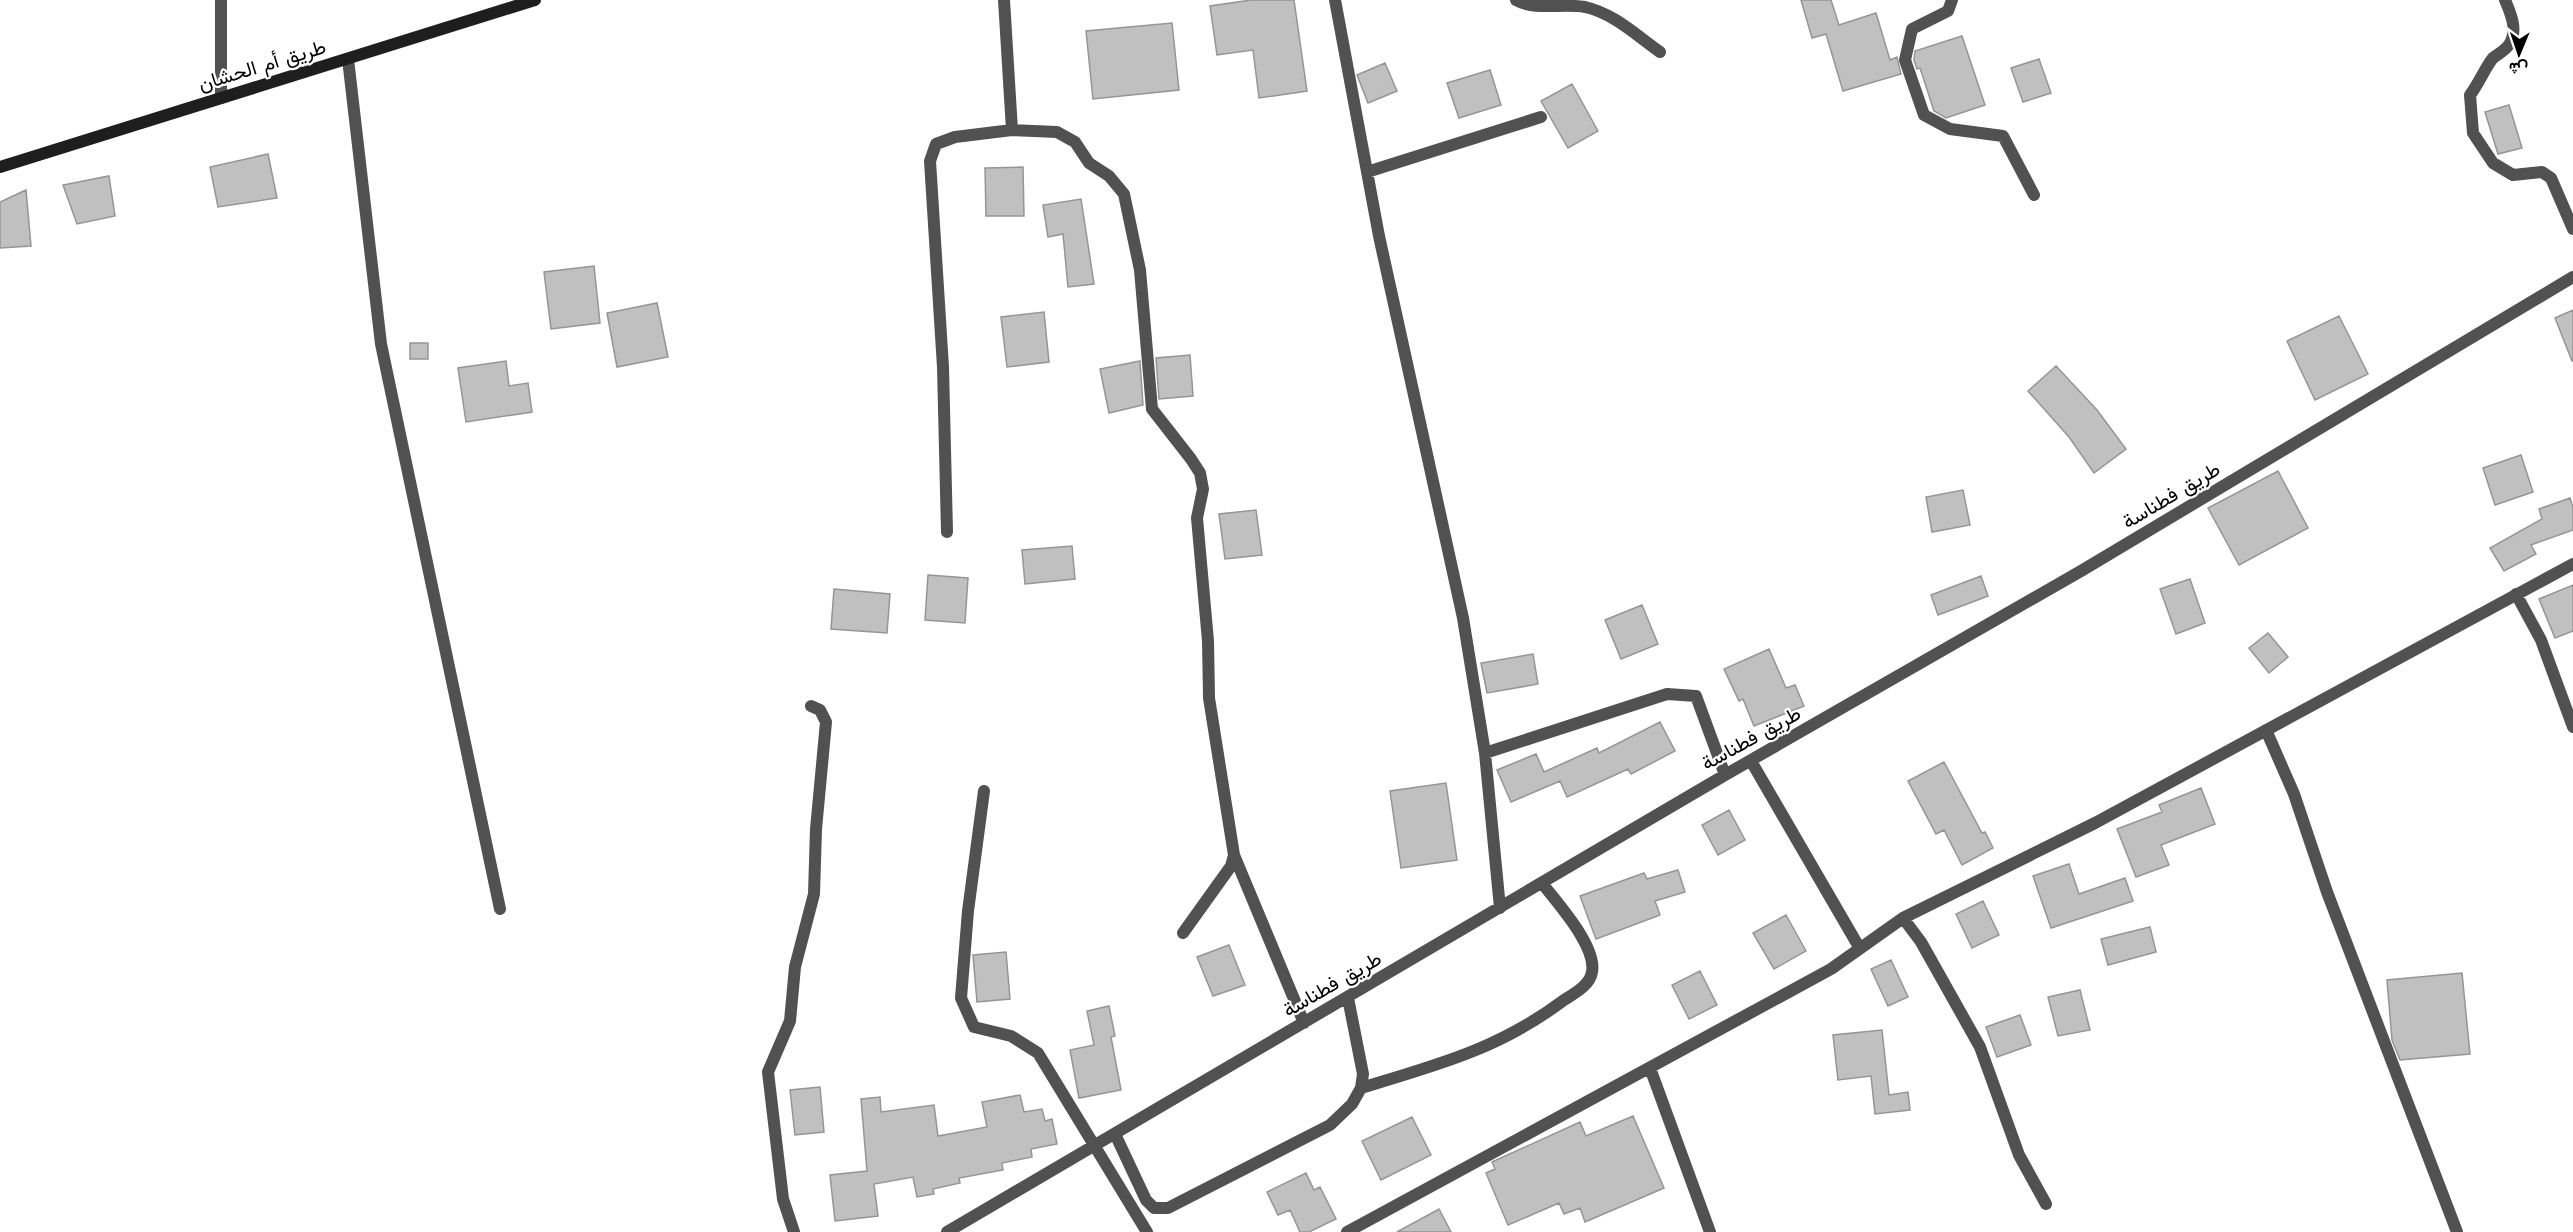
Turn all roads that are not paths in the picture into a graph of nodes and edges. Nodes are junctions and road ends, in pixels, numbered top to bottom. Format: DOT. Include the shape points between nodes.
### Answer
graph roads {
  1 [pos="221,0"];
  2 [pos="535,0"];
  3 [pos="1004,0"];
  4 [pos="1335,0"];
  5 [pos="1516,0"];
  6 [pos="1952,0"];
  7 [pos="2505,0"];
  8 [pos="1660,52"];
  9 [pos="348,59"];
  10 [pos="221,98"];
  11 [pos="1541,117"];
  12 [pos="1012,130"];
  13 [pos="0,167"];
  14 [pos="1367,172"];
  15 [pos="2034,195"];
  16 [pos="2573,230"];
  17 [pos="2573,277"];
  18 [pos="947,532"];
  19 [pos="2573,564"];
  20 [pos="2516,594"];
  21 [pos="811,706"];
  22 [pos="2573,727"];
  23 [pos="2266,730"];
  24 [pos="1485,753"];
  25 [pos="1751,761"];
  26 [pos="1725,775"];
  27 [pos="984,791"];
  28 [pos="1234,855"];
  29 [pos="1542,883"];
  30 [pos="1500,908"];
  31 [pos="500,909"];
  32 [pos="1903,918"];
  33 [pos="1183,933"];
  34 [pos="1859,947"];
  35 [pos="1348,999"];
  36 [pos="1304,1023"];
  37 [pos="1650,1068"];
  38 [pos="1361,1088"];
  39 [pos="1115,1134"];
  40 [pos="1095,1145"];
  41 [pos="2046,1204"];
  42 [pos="794,1232"];
  43 [pos="947,1232"];
  44 [pos="1147,1232"];
  45 [pos="1347,1232"];
  46 [pos="1710,1232"];
  47 [pos="2457,1232"];
  1 -- 10 [label="street"];
  2 -- 9 [label="street, طريق أم الحشان"];
  3 -- 12 [label="street"];
  4 -- 14 [label="street"];
  5 -- 8 [label="street" via="1606,13"];
  6 -- 15 [label="street" via="1948,11 1912,29 1905,60 1924,115 1950,129 2004,136"];
  7 -- 16 [label="street" via="2514,37 2492,60 2470,95 2473,133 2493,163 2513,175 2541,172 2551,178"];
  9 -- 10 [label="street, طريق أم الحشان"];
  9 -- 31 [label="street" via="381,344"];
  10 -- 13 [label="street, طريق أم الحشان"];
  11 -- 14 [label="street"];
  12 -- 18 [label="street" via="955,137 936,144 930,160 943,367"];
  12 -- 28 [label="street" via="1057,132 1075,142 1089,163 1109,176 1124,194 1140,270 1152,409 1200,473 1203,489 1197,518 1209,698"];
  14 -- 24 [label="street" via="1463,618"];
  17 -- 25 [label="street, طريق فطناسة" via="2102,559"];
  19 -- 20 [label="street"];
  20 -- 22 [label="street" via="2541,640"];
  20 -- 23 [label="street"];
  21 -- 42 [label="street" via="820,710 826,722 814,894 795,967 790,1021 768,1072 783,1199"];
  23 -- 32 [label="street" via="2095,823"];
  23 -- 47 [label="street" via="2294,794 2327,892"];
  24 -- 26 [label="street" via="1667,694 1686,694 1696,696"];
  24 -- 30 [label="street"];
  25 -- 26 [label="street, طريق فطناسة"];
  25 -- 34 [label="street"];
  26 -- 29 [label="street, طريق فطناسة"];
  27 -- 40 [label="street" via="961,998 974,1027 1011,1035 1038,1053"];
  28 -- 33 [label="street" via="1231,866"];
  28 -- 36 [label="street"];
  29 -- 30 [label="street, طريق فطناسة"];
  29 -- 38 [label="street" via="1587,944 1593,970 1589,982 1534,1023 1464,1058"];
  30 -- 35 [label="street, طريق فطناسة"];
  32 -- 34 [label="street"];
  32 -- 41 [label="street" via="1980,1047 2019,1155"];
  34 -- 37 [label="street" via="1831,969"];
  35 -- 36 [label="street, طريق فطناسة"];
  35 -- 38 [label="street" via="1363,1074"];
  36 -- 39 [label="street, طريق فطناسة"];
  37 -- 45 [label="street"];
  37 -- 46 [label="street"];
  38 -- 39 [label="street" via="1352,1104 1330,1125 1168,1208 1154,1208 1146,1200"];
  39 -- 40 [label="street, طريق فطناسة"];
  40 -- 43 [label="street, طريق فطناسة"];
  40 -- 44 [label="street"];
}
